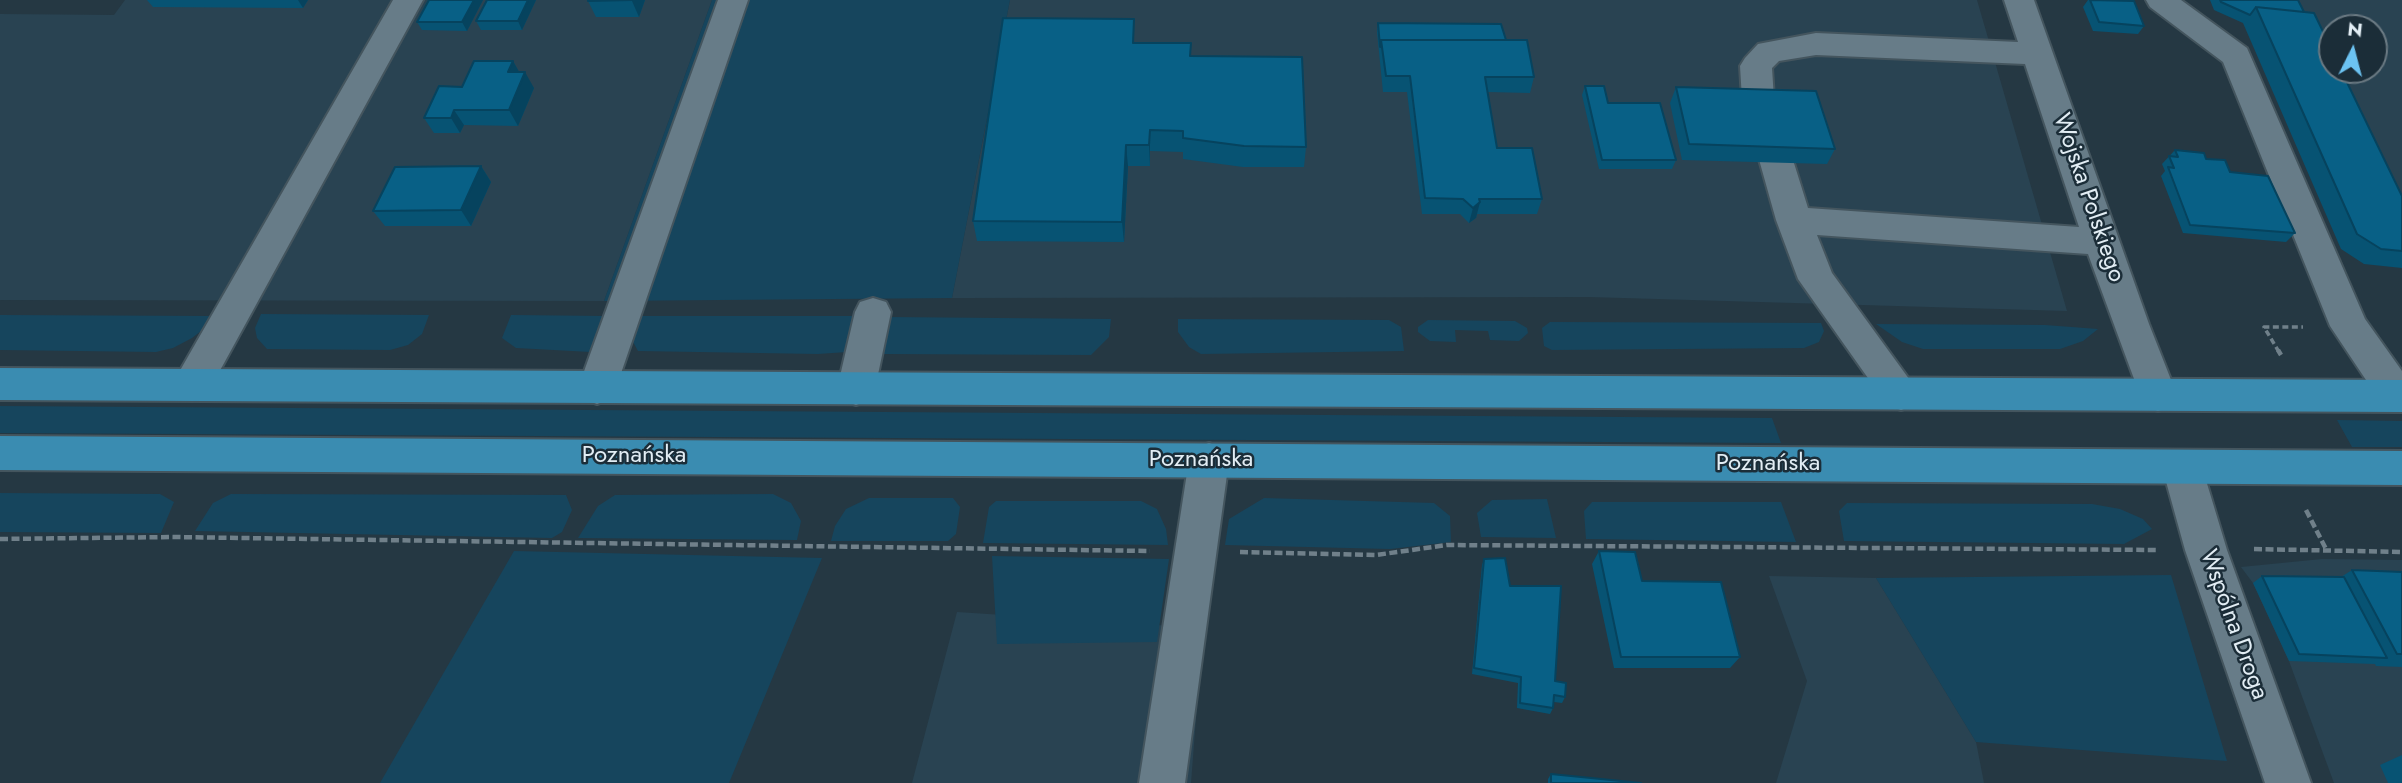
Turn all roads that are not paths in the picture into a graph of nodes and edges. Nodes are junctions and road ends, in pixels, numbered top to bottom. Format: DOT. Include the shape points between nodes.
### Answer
graph roads {
  1 [pos="408,0"];
  2 [pos="733,0"];
  3 [pos="2019,0"];
  4 [pos="2161,0"];
  5 [pos="2039,54"];
  6 [pos="1794,220"];
  7 [pos="2103,242"];
  8 [pos="873,312"];
  9 [pos="0,384"];
  10 [pos="192,385"];
  11 [pos="597,388"];
  12 [pos="856,389"];
  13 [pos="1901,394"];
  14 [pos="2158,395"];
  15 [pos="2400,396"];
  16 [pos="0,453"];
  17 [pos="1209,460"];
  18 [pos="2182,467"];
  19 [pos="2402,468"];
  20 [pos="1162,783"];
  21 [pos="2288,783"];
  1 -- 10 [label="street"];
  2 -- 11 [label="street"];
  3 -- 5 [label="street, Wojska Polskiego"];
  4 -- 15 [label="street" via="2236,56 2349,326"];
  5 -- 6 [label="street" via="1816,44 1769,51 1756,65 1758,99"];
  5 -- 7 [label="street, Wojska Polskiego"];
  6 -- 7 [label="street"];
  6 -- 13 [label="street" via="1816,279"];
  7 -- 14 [label="street, Wojska Polskiego"];
  8 -- 12 [label="street"];
  9 -- 10 [label="main road"];
  10 -- 11 [label="main road"];
  11 -- 12 [label="main road"];
  12 -- 13 [label="main road"];
  13 -- 14 [label="main road"];
  14 -- 15 [label="main road"];
  16 -- 17 [label="main road, Poznańska"];
  17 -- 18 [label="main road, Poznańska"];
  17 -- 20 [label="street"];
  18 -- 19 [label="main road, Poznańska"];
  18 -- 21 [label="street, Wspólna Droga" via="2206,550"];
}
